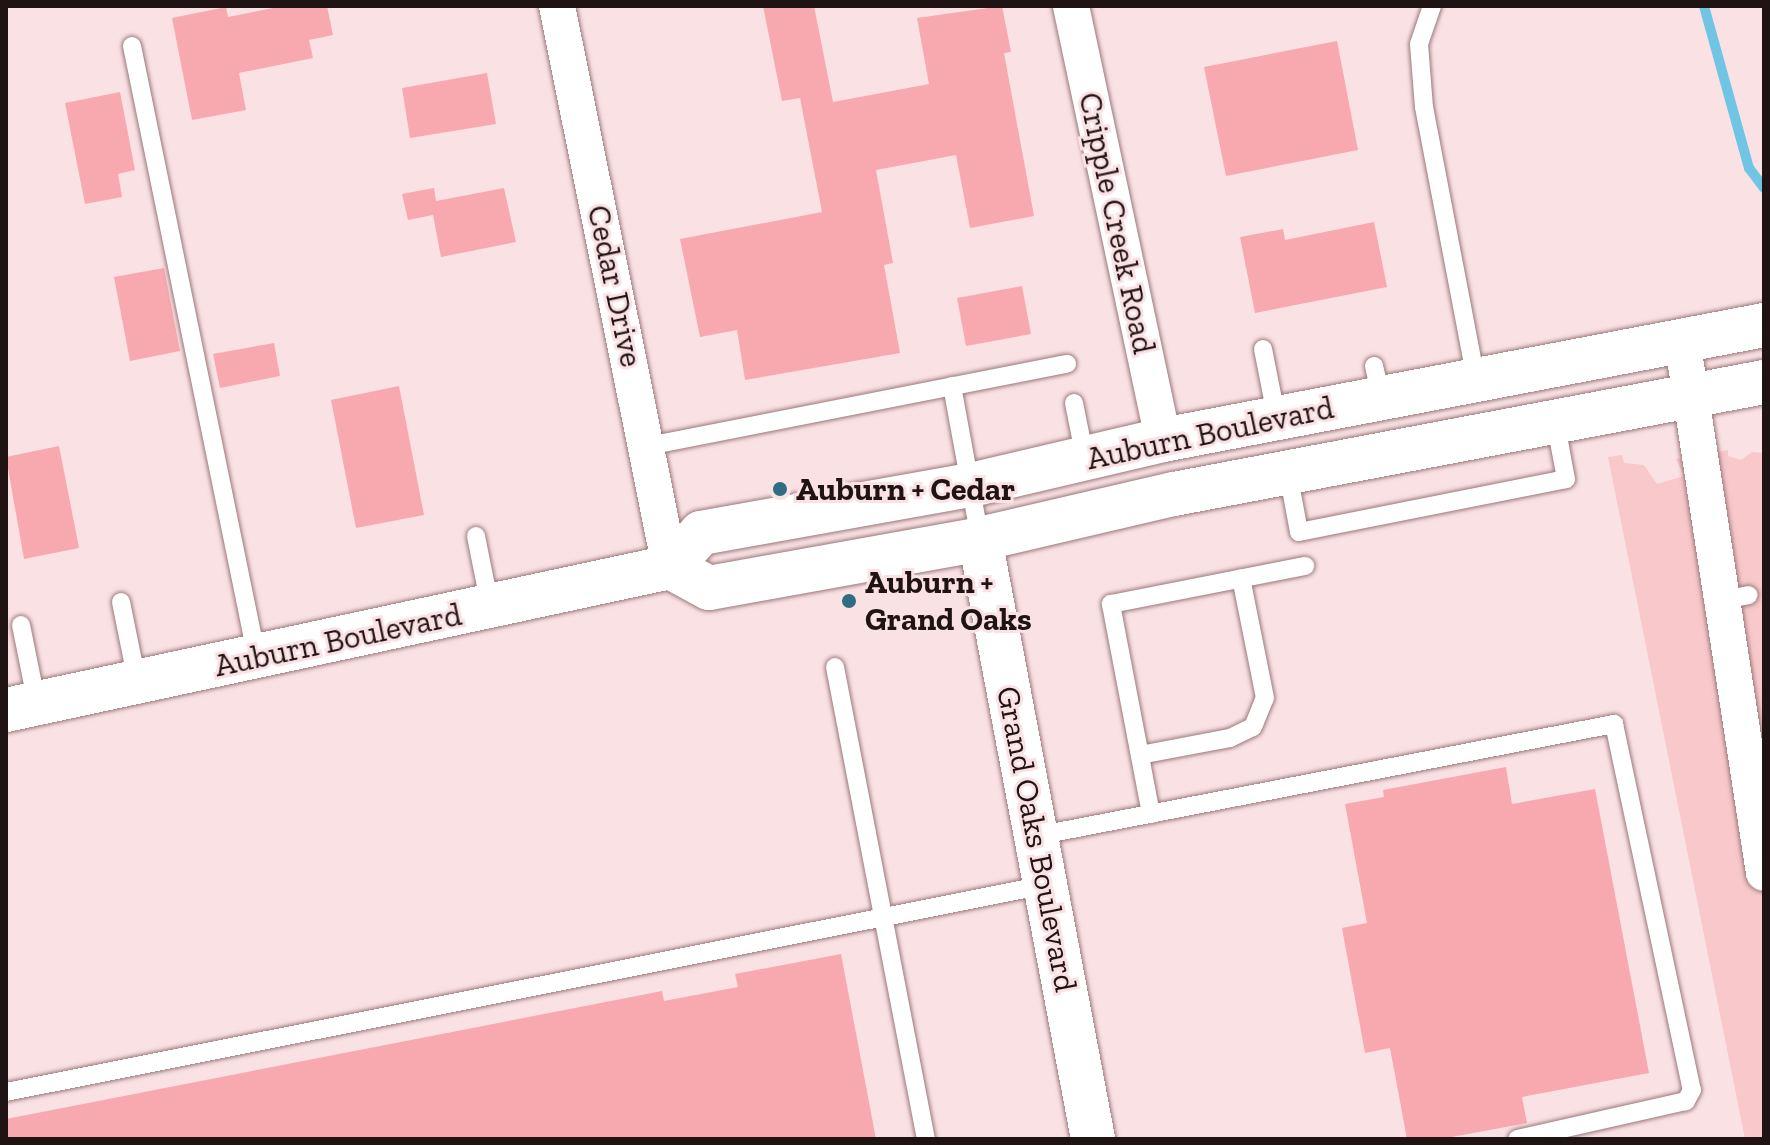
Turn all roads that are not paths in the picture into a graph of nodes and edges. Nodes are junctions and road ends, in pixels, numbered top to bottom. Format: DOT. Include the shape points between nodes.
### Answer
graph roads {
  1 [pos="557,6"];
  2 [pos="1071,6"];
  3 [pos="1432,6"];
  4 [pos="132,46"];
  5 [pos="1764,325"];
  6 [pos="1682,339"];
  7 [pos="1263,349"];
  8 [pos="1067,364"];
  9 [pos="1476,379"];
  10 [pos="1764,382"];
  11 [pos="952,386"];
  12 [pos="1691,395"];
  13 [pos="1074,403"];
  14 [pos="1277,420"];
  15 [pos="1555,420"];
  16 [pos="1163,440"];
  17 [pos="648,446"];
  18 [pos="1085,458"];
  19 [pos="1288,473"];
  20 [pos="971,485"];
  21 [pos="476,536"];
  22 [pos="980,539"];
  23 [pos="1305,566"];
  24 [pos="670,567"];
  25 [pos="1241,578"];
  26 [pos="121,602"];
  27 [pos="490,606"];
  28 [pos="21,625"];
  29 [pos="257,658"];
  30 [pos="835,667"];
  31 [pos="137,684"];
  32 [pos="22,707"];
  33 [pos="1140,755"];
  34 [pos="1151,814"];
  35 [pos="1036,836"];
  36 [pos="1764,873"];
  37 [pos="1045,885"];
  38 [pos="882,918"];
  39 [pos="6,1092"];
  40 [pos="926,1139"];
  41 [pos="1093,1139"];
  42 [pos="1517,1139"];
  1 -- 17 [label="street, Cedar Drive"];
  2 -- 16 [label="street, Cripple Creek Road"];
  3 -- 9 [label="lane" via="1419,44 1424,107"];
  4 -- 29 [label="lane"];
  5 -- 6 [label="main road, Auburn Boulevard"];
  6 -- 9 [label="main road, Auburn Boulevard"];
  6 -- 12 [label="street"];
  7 -- 14 [label="lane"];
  8 -- 11 [label="lane"];
  9 -- 14 [label="main road, Auburn Boulevard" via="1378,382"];
  10 -- 12 [label="main road, Auburn Boulevard"];
  11 -- 17 [label="lane"];
  11 -- 20 [label="lane"];
  12 -- 15 [label="main road, Auburn Boulevard"];
  12 -- 36 [label="street" via="1736,597 1753,723"];
  13 -- 18 [label="lane"];
  14 -- 16 [label="main road, Auburn Boulevard"];
  15 -- 19 [label="main road, Auburn Boulevard"];
  15 -- 19 [label="lane" via="1566,479 1552,482 1299,532"];
  16 -- 18 [label="main road, Auburn Boulevard"];
  17 -- 24 [label="street, Cedar Drive"];
  18 -- 20 [label="main road, Auburn Boulevard"];
  19 -- 22 [label="main road, Auburn Boulevard"];
  20 -- 22 [label="lane"];
  20 -- 24 [label="main road, Auburn Boulevard" via="701,533"];
  21 -- 27 [label="lane"];
  22 -- 24 [label="main road, Auburn Boulevard" via="709,588"];
  22 -- 35 [label="main road, Grand Oaks Boulevard"];
  23 -- 25 [label="lane"];
  24 -- 27 [label="main road, Auburn Boulevard"];
  25 -- 33 [label="lane" via="1265,698 1253,727 1230,738"];
  25 -- 33 [label="lane" via="1111,604"];
  26 -- 31 [label="lane"];
  27 -- 29 [label="main road, Auburn Boulevard"];
  28 -- 32 [label="lane"];
  29 -- 31 [label="main road, Auburn Boulevard"];
  30 -- 38 [label="lane"];
  31 -- 32 [label="main road, Auburn Boulevard"];
  33 -- 34 [label="lane"];
  34 -- 35 [label="lane"];
  34 -- 42 [label="lane" via="1614,724 1692,1090 1686,1101"];
  35 -- 37 [label="main road, Grand Oaks Boulevard"];
  37 -- 38 [label="lane"];
  37 -- 41 [label="main road, Grand Oaks Boulevard"];
  38 -- 39 [label="lane"];
  38 -- 40 [label="lane"];
}
